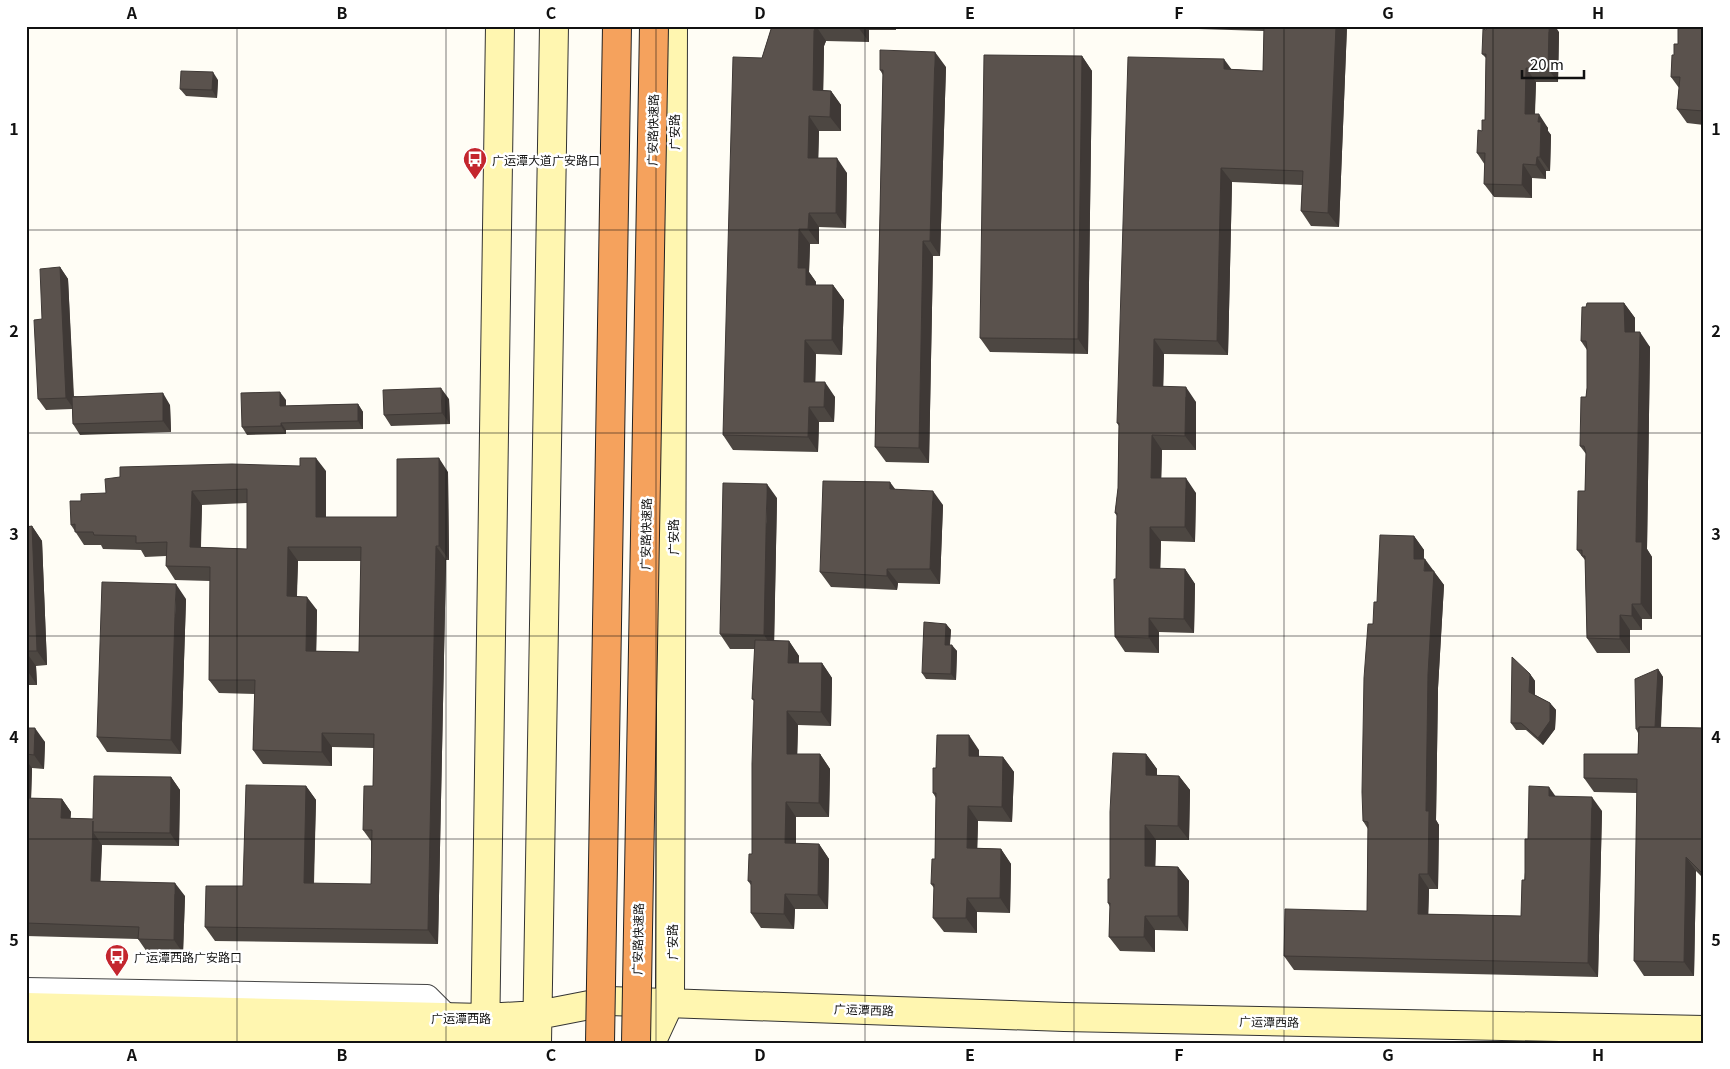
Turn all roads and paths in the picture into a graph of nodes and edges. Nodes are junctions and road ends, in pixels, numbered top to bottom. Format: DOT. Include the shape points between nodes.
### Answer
graph roads {
  1 [pos="500,26"];
  2 [pos="542,26"];
  3 [pos="554,26"];
  4 [pos="611,26"];
  5 [pos="617,26"];
  6 [pos="654,26"];
  7 [pos="673,26"];
  8 [pos="553,81"];
  9 [pos="26,990"];
  10 [pos="610,1001"];
  11 [pos="670,1002"];
  12 [pos="26,1007"];
  13 [pos="538,1015"];
  14 [pos="1704,1030"];
  15 [pos="449,1033"];
  16 [pos="26,1034"];
  17 [pos="484,1034"];
  18 [pos="527,1043"];
  19 [pos="537,1043"];
  20 [pos="600,1043"];
  21 [pos="610,1043"];
  22 [pos="636,1043"];
  23 [pos="651,1043"];
  1 -- 17 [label="main road"];
  2 -- 8 [label="main road"];
  3 -- 8 [label="main road"];
  4 -- 10 [label="main road"];
  5 -- 20 [label="highway, bridge"];
  6 -- 22 [label="highway, 广安路快速路, bridge"];
  7 -- 11 [label="main road, 广安路"];
  8 -- 13 [label="main road"];
  9 -- 15 [label="street" via="427,997"];
  10 -- 11 [label="main road, 广运潭西路"];
  10 -- 13 [label="main road, 广运潭西路"];
  10 -- 21 [label="main road"];
  11 -- 14 [label="main road, 广运潭西路" via="1064,1017"];
  11 -- 23 [label="main road, 广安路"];
  12 -- 15 [label="main road, 广运潭西路"];
  13 -- 17 [label="main road, 广运潭西路"];
  13 -- 19 [label="main road"];
  15 -- 16 [label="main road, 广运潭西路"];
  15 -- 17 [label="main road, 广运潭西路"];
  17 -- 18 [label="main road, 广运潭西路"];
}
